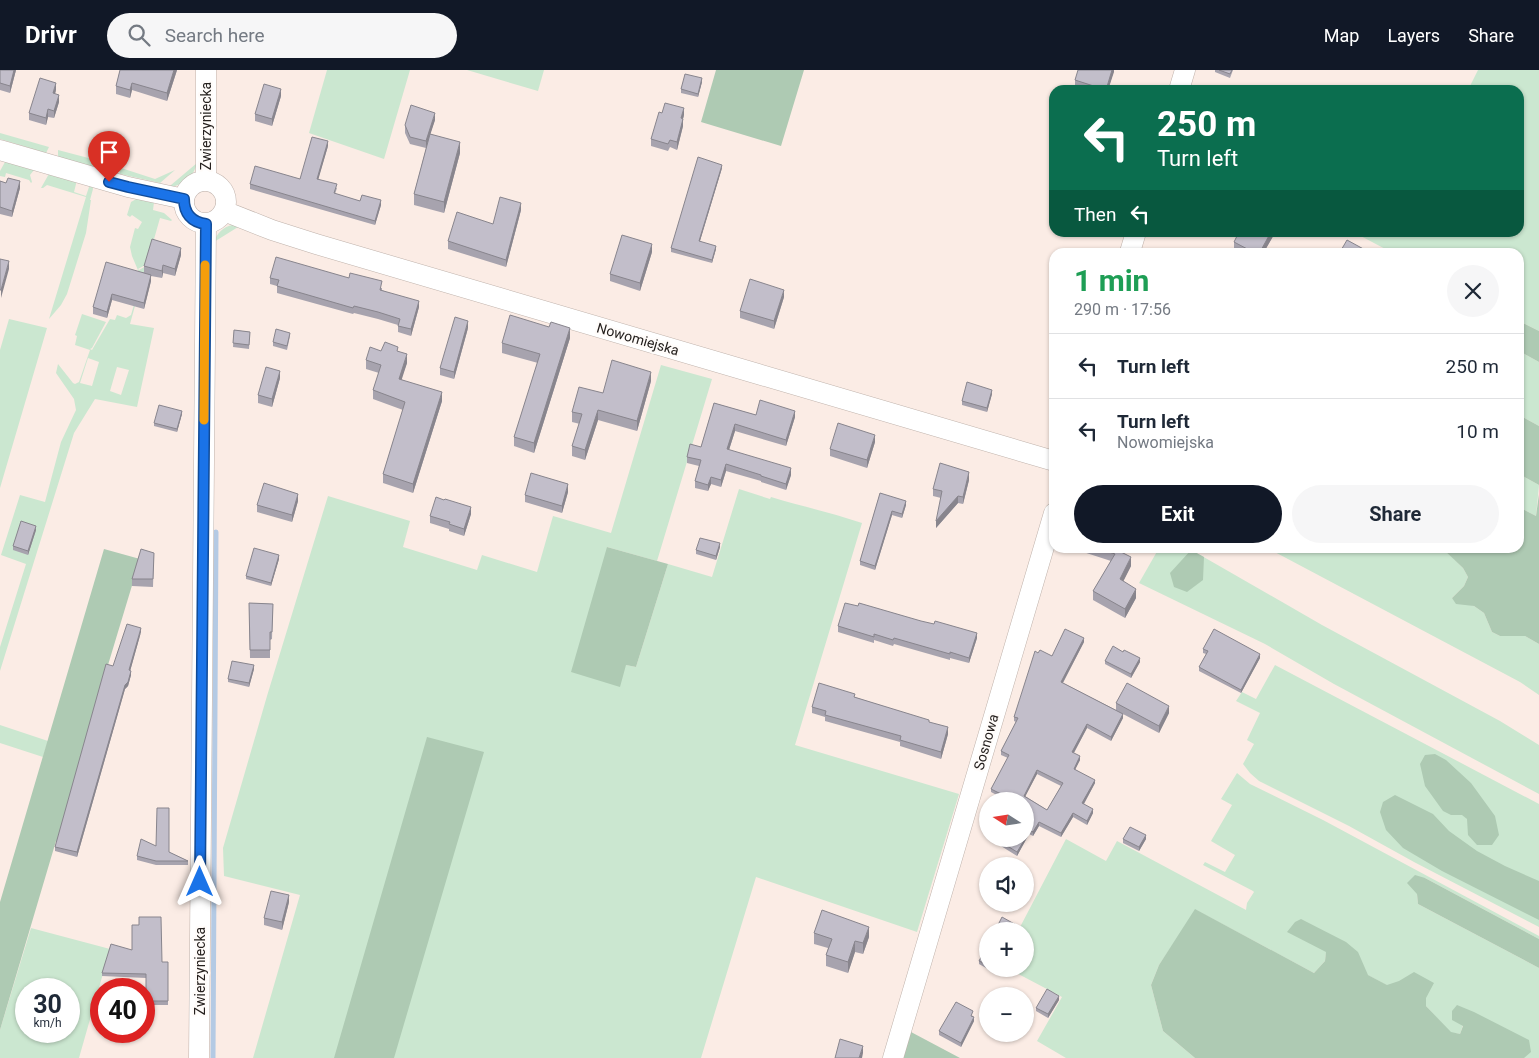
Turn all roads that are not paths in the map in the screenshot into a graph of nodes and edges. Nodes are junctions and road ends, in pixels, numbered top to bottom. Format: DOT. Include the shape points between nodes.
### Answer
graph roads {
  1 [pos="206,70"];
  2 [pos="1185,70"];
  3 [pos="1180,85"];
  4 [pos="0,150"];
  5 [pos="206,181"];
  6 [pos="184,199"];
  7 [pos="224,211"];
  8 [pos="206,224"];
  9 [pos="1049,460"];
  10 [pos="1049,530"];
  11 [pos="199,1058"];
  12 [pos="893,1058"];
  1 -- 5 [label="street, Zwierzyniecka"];
  2 -- 3 [label="street"];
  4 -- 6 [label="street" via="128,187"];
  5 -- 6 [label="street" via="193,185"];
  5 -- 7 [label="street" via="222,190 226,202"];
  6 -- 8 [label="street" via="188,216"];
  7 -- 8 [label="street" via="218,219"];
  7 -- 9 [label="street, Nowomiejska" via="335,250"];
  8 -- 11 [label="street, Zwierzyniecka"];
  10 -- 12 [label="street, Sosnowa"];
}
